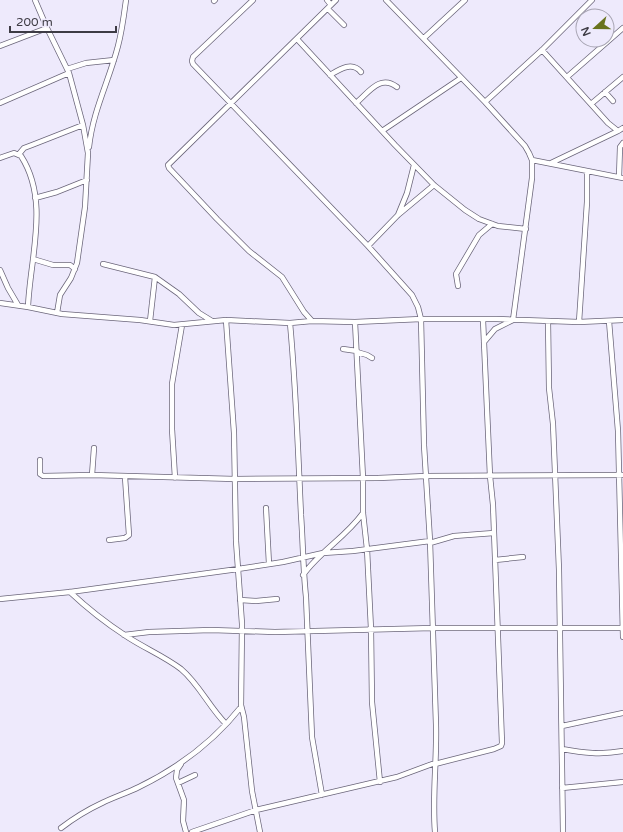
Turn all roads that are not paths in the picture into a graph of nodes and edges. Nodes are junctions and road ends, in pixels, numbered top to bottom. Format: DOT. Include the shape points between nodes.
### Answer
graph roads {
  1 [pos="35,0"];
  2 [pos="126,0"];
  3 [pos="253,0"];
  4 [pos="327,0"];
  5 [pos="336,0"];
  6 [pos="386,0"];
  7 [pos="465,0"];
  8 [pos="592,0"];
  9 [pos="329,7"];
  10 [pos="344,25"];
  11 [pos="47,28"];
  12 [pos="623,28"];
  13 [pos="424,38"];
  14 [pos="297,39"];
  15 [pos="0,46"];
  16 [pos="542,50"];
  17 [pos="114,60"];
  18 [pos="68,71"];
  19 [pos="362,72"];
  20 [pos="330,74"];
  21 [pos="567,77"];
  22 [pos="623,77"];
  23 [pos="461,78"];
  24 [pos="398,87"];
  25 [pos="605,92"];
  26 [pos="613,101"];
  27 [pos="485,102"];
  28 [pos="0,103"];
  29 [pos="231,103"];
  30 [pos="356,103"];
  31 [pos="591,104"];
  32 [pos="83,125"];
  33 [pos="623,128"];
  34 [pos="382,131"];
  35 [pos="618,131"];
  36 [pos="623,143"];
  37 [pos="88,152"];
  38 [pos="19,154"];
  39 [pos="0,158"];
  40 [pos="532,160"];
  41 [pos="551,163"];
  42 [pos="414,165"];
  43 [pos="587,171"];
  44 [pos="621,177"];
  45 [pos="87,180"];
  46 [pos="434,184"];
  47 [pos="35,198"];
  48 [pos="398,216"];
  49 [pos="492,224"];
  50 [pos="526,229"];
  51 [pos="368,246"];
  52 [pos="33,259"];
  53 [pos="103,264"];
  54 [pos="75,269"];
  55 [pos="0,270"];
  56 [pos="155,277"];
  57 [pos="458,286"];
  58 [pos="0,303"];
  59 [pos="18,305"];
  60 [pos="28,307"];
  61 [pos="57,313"];
  62 [pos="226,320"];
  63 [pos="421,320"];
  64 [pos="483,320"];
  65 [pos="513,320"];
  66 [pos="623,320"];
  67 [pos="150,321"];
  68 [pos="212,321"];
  69 [pos="312,321"];
  70 [pos="548,321"];
  71 [pos="609,321"];
  72 [pos="355,322"];
  73 [pos="579,322"];
  74 [pos="290,323"];
  75 [pos="182,325"];
  76 [pos="484,342"];
  77 [pos="343,349"];
  78 [pos="357,351"];
  79 [pos="372,358"];
  80 [pos="94,448"];
  81 [pos="40,460"];
  82 [pos="92,475"];
  83 [pos="554,475"];
  84 [pos="426,476"];
  85 [pos="490,476"];
  86 [pos="621,476"];
  87 [pos="125,477"];
  88 [pos="176,478"];
  89 [pos="300,478"];
  90 [pos="363,478"];
  91 [pos="235,479"];
  92 [pos="266,508"];
  93 [pos="363,513"];
  94 [pos="494,533"];
  95 [pos="110,540"];
  96 [pos="430,542"];
  97 [pos="367,549"];
  98 [pos="323,553"];
  99 [pos="523,557"];
  100 [pos="303,558"];
  101 [pos="495,560"];
  102 [pos="269,564"];
  103 [pos="238,569"];
  104 [pos="303,575"];
  105 [pos="70,592"];
  106 [pos="0,599"];
  107 [pos="278,599"];
  108 [pos="240,600"];
  109 [pos="433,628"];
  110 [pos="623,628"];
  111 [pos="371,629"];
  112 [pos="498,629"];
  113 [pos="559,629"];
  114 [pos="242,632"];
  115 [pos="307,632"];
  116 [pos="124,635"];
  117 [pos="623,637"];
  118 [pos="241,704"];
  119 [pos="623,713"];
  120 [pos="226,724"];
  121 [pos="562,726"];
  122 [pos="562,749"];
  123 [pos="623,751"];
  124 [pos="183,761"];
  125 [pos="435,764"];
  126 [pos="195,775"];
  127 [pos="380,782"];
  128 [pos="623,782"];
  129 [pos="178,783"];
  130 [pos="562,788"];
  131 [pos="322,795"];
  132 [pos="256,810"];
  133 [pos="60,828"];
  134 [pos="186,832"];
  135 [pos="192,832"];
  136 [pos="260,832"];
  137 [pos="435,832"];
  138 [pos="563,832"];
  1 -- 11 [label="street"];
  2 -- 17 [label="street"];
  3 -- 29 [label="street" via="192,61"];
  4 -- 9 [label="street"];
  5 -- 9 [label="street"];
  6 -- 13 [label="street"];
  7 -- 13 [label="street"];
  8 -- 16 [label="street"];
  9 -- 10 [label="street"];
  9 -- 14 [label="street"];
  11 -- 15 [label="street"];
  11 -- 18 [label="street"];
  12 -- 21 [label="street"];
  13 -- 23 [label="street"];
  14 -- 20 [label="street"];
  14 -- 29 [label="street"];
  16 -- 21 [label="street"];
  16 -- 27 [label="street"];
  17 -- 18 [label="street" via="86,63"];
  17 -- 37 [label="street" via="93,120"];
  18 -- 28 [label="street"];
  18 -- 32 [label="street"];
  19 -- 20 [label="street" via="355,66 350,66"];
  20 -- 30 [label="street"];
  21 -- 31 [label="street"];
  22 -- 25 [label="street"];
  23 -- 27 [label="street"];
  23 -- 34 [label="street"];
  24 -- 30 [label="street" via="381,82"];
  25 -- 26 [label="street"];
  25 -- 31 [label="street"];
  27 -- 40 [label="street" via="526,146"];
  29 -- 51 [label="street"];
  29 -- 69 [label="street" via="169,164 169,167 217,220 249,251 282,277"];
  30 -- 34 [label="street"];
  31 -- 35 [label="street"];
  32 -- 37 [label="street"];
  32 -- 38 [label="street" via="28,146"];
  33 -- 35 [label="street"];
  34 -- 42 [label="street"];
  35 -- 41 [label="street"];
  36 -- 44 [label="street" via="620,147"];
  37 -- 45 [label="street"];
  38 -- 39 [label="street" via="14,153"];
  38 -- 47 [label="street"];
  40 -- 41 [label="street"];
  40 -- 50 [label="street"];
  41 -- 43 [label="street"];
  42 -- 46 [label="street"];
  42 -- 48 [label="street"];
  43 -- 44 [label="street"];
  43 -- 73 [label="street"];
  45 -- 47 [label="street"];
  45 -- 54 [label="street" via="82,236"];
  46 -- 48 [label="street"];
  46 -- 49 [label="street" via="465,210"];
  47 -- 52 [label="street" via="37,223"];
  48 -- 51 [label="street"];
  49 -- 50 [label="street"];
  49 -- 57 [label="street" via="479,235 456,274"];
  50 -- 65 [label="street"];
  51 -- 63 [label="street" via="416,301"];
  52 -- 54 [label="street" via="53,265 69,265"];
  52 -- 60 [label="street"];
  53 -- 56 [label="street"];
  54 -- 61 [label="street" via="60,296"];
  55 -- 59 [label="street"];
  56 -- 67 [label="street"];
  56 -- 68 [label="street"];
  58 -- 59 [label="street"];
  59 -- 60 [label="street"];
  60 -- 61 [label="street"];
  61 -- 67 [label="street"];
  62 -- 68 [label="street"];
  62 -- 74 [label="street"];
  62 -- 91 [label="street"];
  63 -- 64 [label="street"];
  63 -- 72 [label="street"];
  63 -- 84 [label="street"];
  64 -- 65 [label="street"];
  64 -- 76 [label="street"];
  65 -- 70 [label="street"];
  65 -- 76 [label="street" via="495,329"];
  66 -- 71 [label="street"];
  67 -- 75 [label="street"];
  68 -- 75 [label="street"];
  69 -- 72 [label="street"];
  69 -- 74 [label="street"];
  70 -- 73 [label="street"];
  70 -- 83 [label="street"];
  71 -- 73 [label="street"];
  71 -- 86 [label="street"];
  72 -- 78 [label="street"];
  74 -- 89 [label="street"];
  75 -- 88 [label="street" via="172,384"];
  76 -- 85 [label="street"];
  77 -- 78 [label="street"];
  78 -- 79 [label="street"];
  78 -- 90 [label="street"];
  80 -- 82 [label="street"];
  81 -- 82 [label="street" via="39,472 42,476"];
  82 -- 87 [label="street"];
  83 -- 85 [label="street"];
  83 -- 86 [label="street"];
  83 -- 113 [label="street"];
  84 -- 85 [label="street"];
  84 -- 90 [label="street"];
  84 -- 96 [label="street"];
  85 -- 94 [label="street"];
  86 -- 110 [label="street"];
  87 -- 88 [label="street"];
  87 -- 95 [label="street" via="129,535"];
  88 -- 91 [label="street"];
  89 -- 90 [label="street"];
  89 -- 91 [label="street"];
  89 -- 100 [label="street"];
  90 -- 93 [label="street"];
  91 -- 103 [label="street"];
  92 -- 102 [label="street"];
  93 -- 97 [label="street"];
  93 -- 98 [label="street" via="351,529"];
  94 -- 96 [label="street" via="454,536"];
  94 -- 101 [label="street"];
  96 -- 97 [label="street"];
  96 -- 109 [label="street"];
  97 -- 98 [label="street"];
  97 -- 111 [label="street"];
  98 -- 100 [label="street"];
  98 -- 104 [label="street"];
  99 -- 101 [label="street"];
  100 -- 102 [label="street"];
  100 -- 104 [label="street"];
  101 -- 112 [label="street"];
  102 -- 103 [label="street"];
  103 -- 105 [label="street"];
  103 -- 108 [label="street"];
  104 -- 115 [label="street"];
  105 -- 106 [label="street"];
  105 -- 116 [label="street"];
  107 -- 108 [label="street"];
  108 -- 114 [label="street"];
  109 -- 111 [label="street"];
  109 -- 112 [label="street"];
  109 -- 125 [label="street" via="437,748"];
  110 -- 113 [label="street"];
  110 -- 117 [label="street"];
  111 -- 115 [label="street"];
  111 -- 127 [label="street" via="372,702"];
  112 -- 113 [label="street"];
  112 -- 125 [label="street" via="502,745"];
  113 -- 121 [label="street"];
  114 -- 115 [label="street"];
  114 -- 116 [label="street" via="219,630"];
  114 -- 118 [label="street"];
  115 -- 131 [label="street" via="312,737"];
  116 -- 120 [label="street" via="181,670"];
  118 -- 120 [label="street"];
  118 -- 132 [label="street"];
  119 -- 121 [label="street"];
  120 -- 124 [label="street"];
  121 -- 122 [label="street"];
  122 -- 123 [label="street" via="592,754"];
  122 -- 130 [label="street"];
  124 -- 129 [label="street" via="176,774"];
  124 -- 133 [label="street" via="146,783 88,809"];
  125 -- 127 [label="street"];
  125 -- 137 [label="street"];
  126 -- 129 [label="street"];
  127 -- 131 [label="street"];
  128 -- 130 [label="street"];
  129 -- 134 [label="street" via="184,800 183,821"];
  130 -- 138 [label="street"];
  131 -- 132 [label="street"];
  132 -- 135 [label="street"];
  132 -- 136 [label="street"];
}
